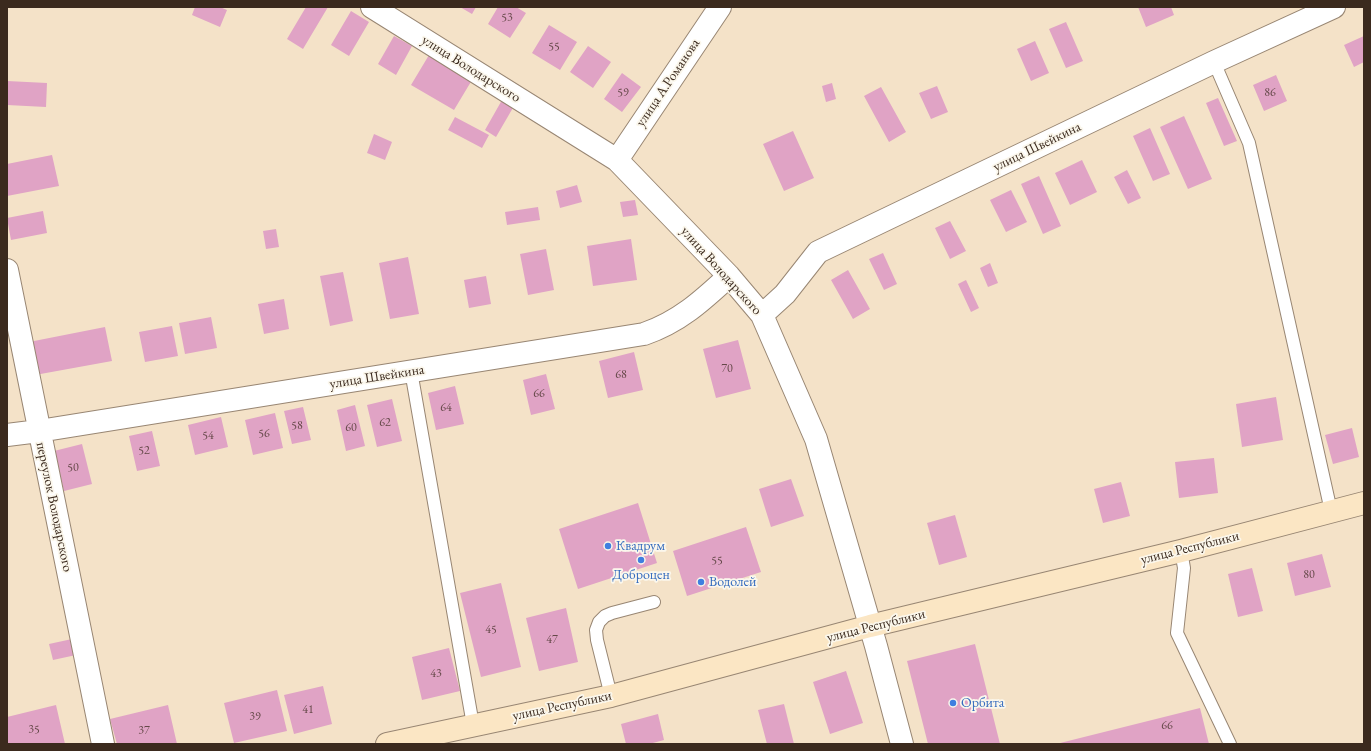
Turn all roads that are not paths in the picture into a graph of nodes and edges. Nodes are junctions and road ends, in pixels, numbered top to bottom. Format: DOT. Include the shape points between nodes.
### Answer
graph roads {
  1 [pos="372,7"];
  2 [pos="720,7"];
  3 [pos="1334,7"];
  4 [pos="1214,62"];
  5 [pos="617,160"];
  6 [pos="7,270"];
  7 [pos="729,276"];
  8 [pos="762,315"];
  9 [pos="411,371"];
  10 [pos="38,431"];
  11 [pos="7,434"];
  12 [pos="1364,503"];
  13 [pos="1331,511"];
  14 [pos="1181,551"];
  15 [pos="654,602"];
  16 [pos="870,626"];
  17 [pos="611,696"];
  18 [pos="473,725"];
  19 [pos="103,744"];
  20 [pos="386,744"];
  21 [pos="902,744"];
  22 [pos="1230,744"];
  1 -- 5 [label="street, улица Володарского"];
  2 -- 5 [label="street, улица А.Романова"];
  3 -- 4 [label="street, улица Швейкина"];
  4 -- 8 [label="street, улица Швейкина" via="818,252 786,294"];
  4 -- 13 [label="lane" via="1249,143"];
  5 -- 7 [label="street, улица Володарского"];
  6 -- 10 [label="street, переулок Володарского"];
  7 -- 8 [label="street, улица Володарского"];
  7 -- 9 [label="street, улица Швейкина" via="687,313 660,329 644,334"];
  8 -- 16 [label="street, улица Володарского" via="816,439"];
  9 -- 10 [label="street, улица Швейкина"];
  9 -- 18 [label="lane"];
  10 -- 11 [label="street, улица Швейкина"];
  10 -- 19 [label="street, переулок Володарского"];
  12 -- 13 [label="main road, улица Республики"];
  13 -- 14 [label="main road, улица Республики"];
  14 -- 16 [label="main road, улица Республики"];
  14 -- 22 [label="lane" via="1184,568 1177,633"];
  15 -- 17 [label="lane" via="612,613 599,622 596,630 597,640"];
  16 -- 17 [label="main road, улица Республики"];
  16 -- 21 [label="street, улица Володарского"];
  17 -- 18 [label="main road, улица Республики"];
  18 -- 20 [label="main road, улица Республики"];
}
